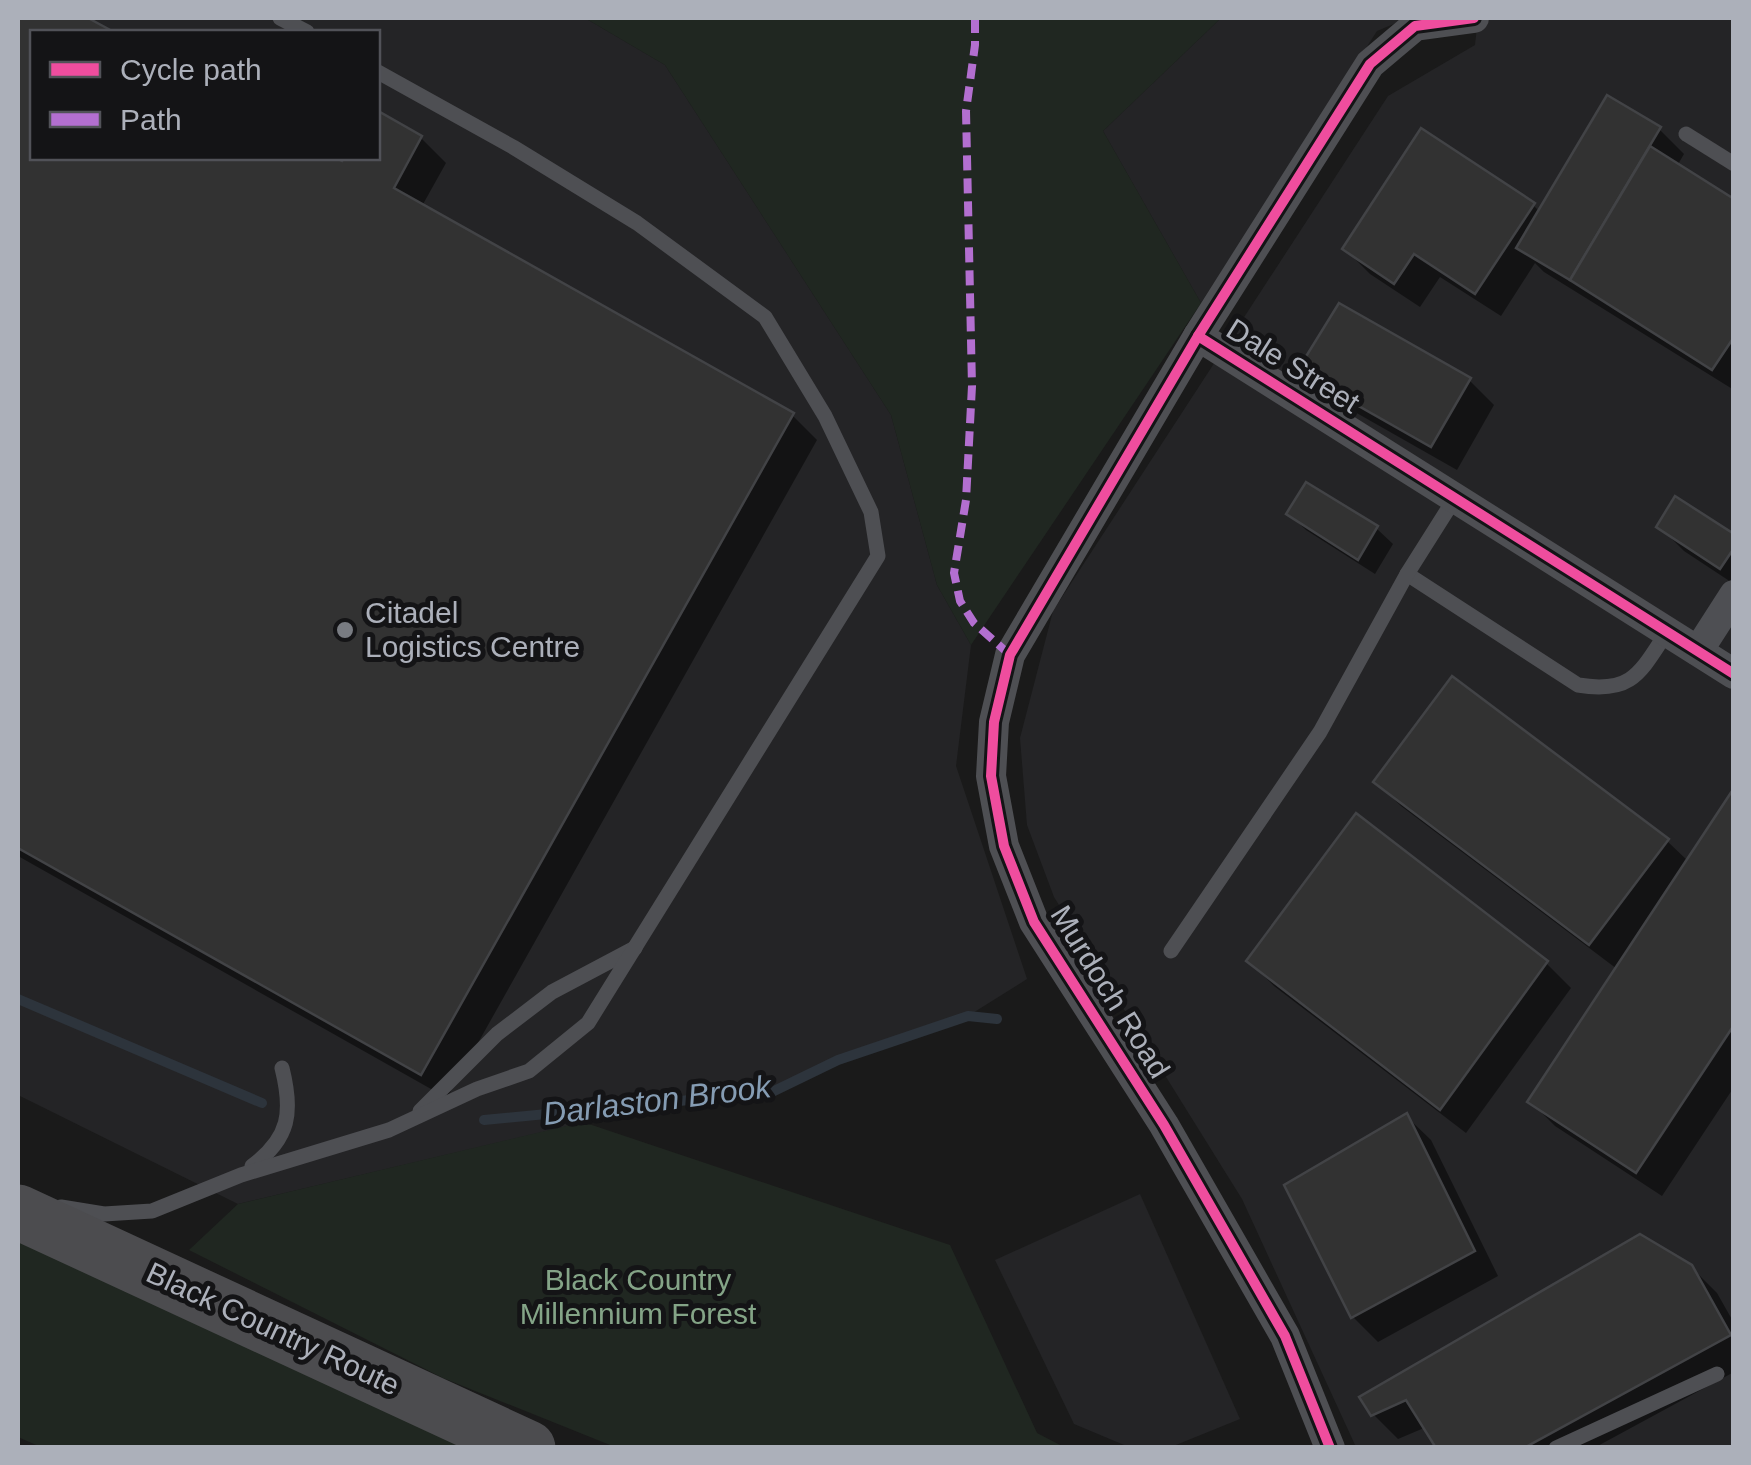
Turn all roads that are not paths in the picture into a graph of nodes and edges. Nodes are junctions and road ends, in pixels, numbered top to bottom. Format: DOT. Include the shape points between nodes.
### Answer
graph roads {
  1 [pos="280,18"];
  2 [pos="1474,18"];
  3 [pos="303,30"];
  4 [pos="380,73"];
  5 [pos="1686,134"];
  6 [pos="1734,164"];
  7 [pos="1198,336"];
  8 [pos="1454,498"];
  9 [pos="1407,574"];
  10 [pos="1734,595"];
  11 [pos="1668,632"];
  12 [pos="1698,650"];
  13 [pos="1734,674"];
  14 [pos="638,946"];
  15 [pos="1171,951"];
  16 [pos="282,1068"];
  17 [pos="409,1121"];
  18 [pos="241,1175"];
  19 [pos="18,1199"];
  20 [pos="35,1206"];
  21 [pos="1717,1374"];
  22 [pos="528,1448"];
  23 [pos="1330,1448"];
  24 [pos="1556,1448"];
  1 -- 3 [label="lane"];
  2 -- 7 [label="street, Dale Street" via="1415,26 1370,64"];
  4 -- 14 [label="lane" via="637,223 764,317 825,416 871,512 878,556"];
  5 -- 6 [label="lane"];
  7 -- 8 [label="street, Dale Street"];
  7 -- 23 [label="street, Murdoch Road" via="1010,655 994,722 992,776 1004,846 1034,922 1164,1125 1286,1336"];
  8 -- 9 [label="lane"];
  8 -- 11 [label="street, Dale Street"];
  9 -- 11 [label="lane" via="1578,685 1606,690 1637,678"];
  9 -- 15 [label="lane" via="1320,732"];
  10 -- 12 [label="street"];
  11 -- 12 [label="street, Dale Street"];
  12 -- 13 [label="street, Dale Street"];
  14 -- 17 [label="lane" via="552,992 497,1034"];
  14 -- 17 [label="lane" via="588,1023 529,1071"];
  16 -- 18 [label="lane" via="289,1094 286,1126 272,1152"];
  17 -- 18 [label="lane"];
  18 -- 20 [label="lane" via="152,1212"];
  19 -- 20 [label="lane"];
  20 -- 22 [label="highway, Black Country Route"];
  21 -- 24 [label="lane"];
}
